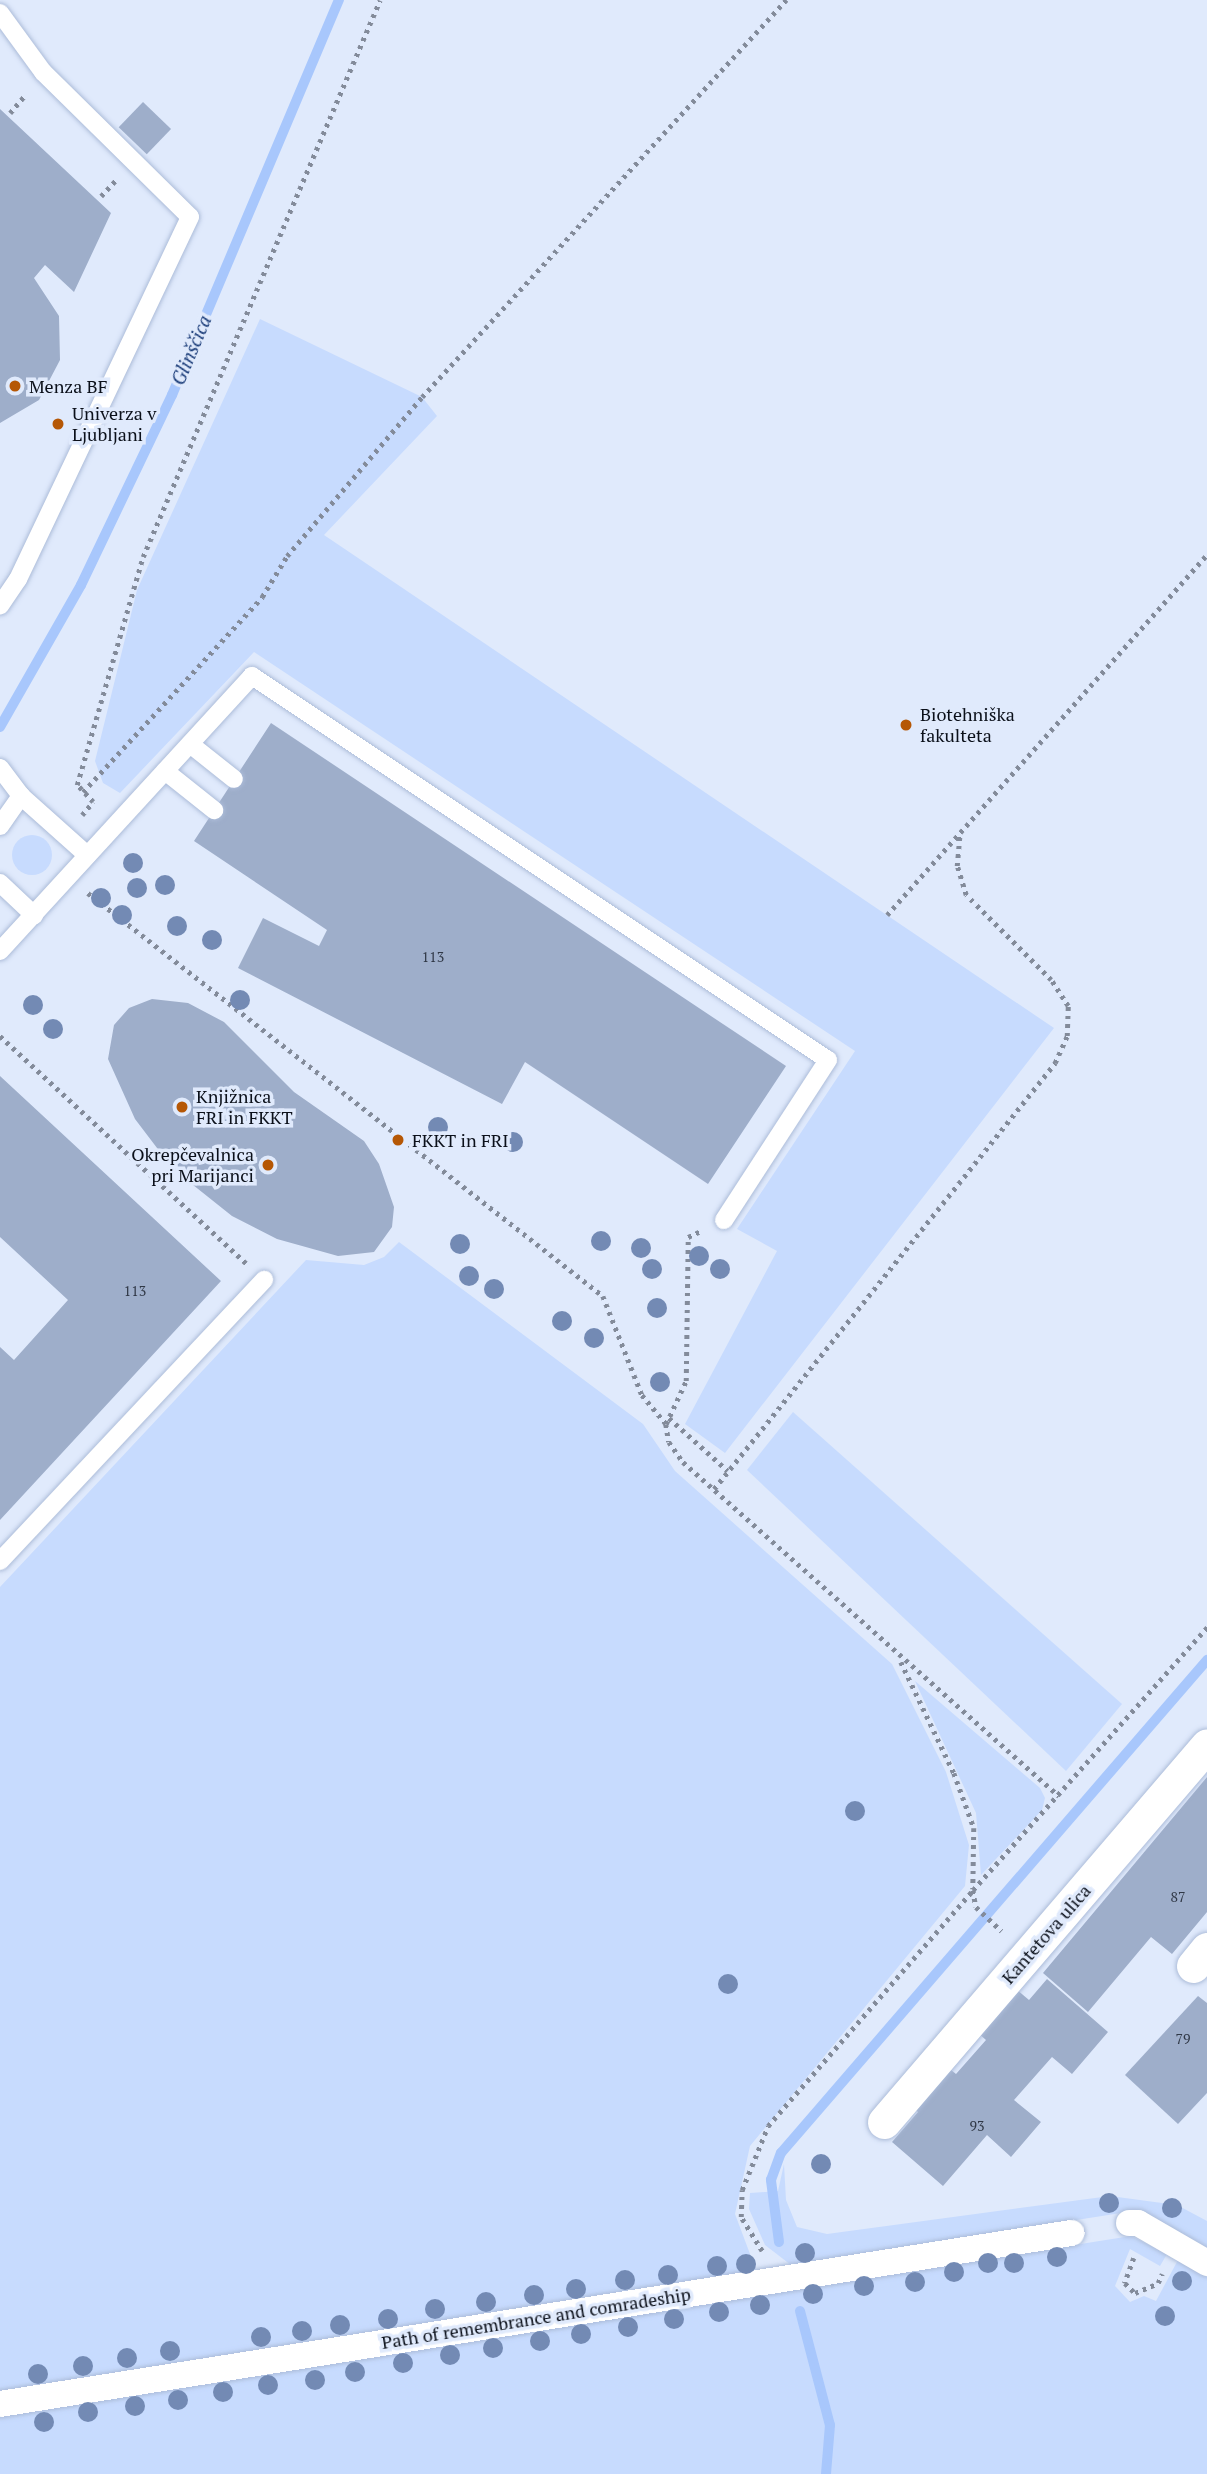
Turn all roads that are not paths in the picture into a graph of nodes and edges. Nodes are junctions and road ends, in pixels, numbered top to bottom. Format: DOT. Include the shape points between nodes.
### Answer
graph roads {
  1 [pos="0,13"];
  2 [pos="0,606"];
  3 [pos="190,744"];
  4 [pos="0,768"];
  5 [pos="165,771"];
  6 [pos="234,779"];
  7 [pos="21,796"];
  8 [pos="214,810"];
  9 [pos="0,826"];
  10 [pos="87,855"];
  11 [pos="0,883"];
  12 [pos="34,915"];
  13 [pos="0,951"];
  14 [pos="724,1220"];
  15 [pos="264,1280"];
  16 [pos="0,1561"];
  17 [pos="1207,1745"];
  18 [pos="884,2122"];
  19 [pos="1129,2223"];
  20 [pos="1071,2232"];
  21 [pos="1207,2263"];
  22 [pos="0,2404"];
  1 -- 2 [label="lane" via="43,72 190,216 18,579"];
  3 -- 5 [label="lane"];
  3 -- 6 [label="lane"];
  3 -- 14 [label="lane" via="252,676 828,1060"];
  4 -- 7 [label="lane"];
  5 -- 8 [label="lane"];
  5 -- 10 [label="lane"];
  7 -- 9 [label="lane"];
  7 -- 10 [label="lane"];
  10 -- 12 [label="lane"];
  11 -- 12 [label="lane"];
  12 -- 13 [label="lane"];
  15 -- 16 [label="lane"];
  17 -- 18 [label="street, Kantetova ulica"];
  19 -- 21 [label="street" via="1138,2223"];
  20 -- 22 [label="street, Path of remembrance and comradeship"];
}
